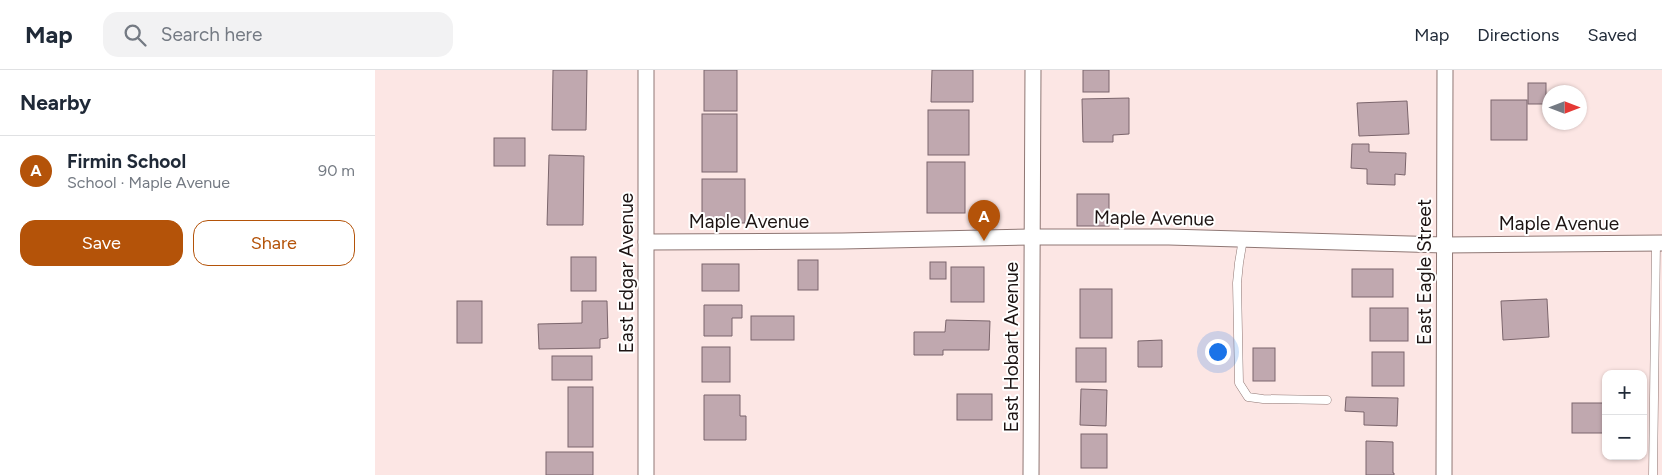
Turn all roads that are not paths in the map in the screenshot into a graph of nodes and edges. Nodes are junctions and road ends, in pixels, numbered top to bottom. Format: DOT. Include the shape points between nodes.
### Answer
graph roads {
  1 [pos="646,70"];
  2 [pos="1033,70"];
  3 [pos="1445,70"];
  4 [pos="1032,237"];
  5 [pos="1243,239"];
  6 [pos="646,242"];
  7 [pos="1659,243"];
  8 [pos="1444,245"];
  9 [pos="1327,400"];
  10 [pos="646,475"];
  11 [pos="1031,475"];
  12 [pos="1443,475"];
  13 [pos="1653,475"];
  1 -- 6 [label="street, East Edgar Avenue"];
  2 -- 4 [label="street, East Hobart Avenue"];
  3 -- 8 [label="street, East Eagle Street"];
  4 -- 5 [label="street, Maple Avenue"];
  4 -- 6 [label="street, Maple Avenue"];
  4 -- 11 [label="street, East Hobart Avenue"];
  5 -- 8 [label="street, Maple Avenue"];
  5 -- 9 [label="lane" via="1237,283 1239,383 1248,397"];
  6 -- 10 [label="street, East Edgar Avenue"];
  7 -- 8 [label="street, Maple Avenue"];
  7 -- 13 [label="lane"];
  8 -- 12 [label="street, East Eagle Street"];
}
